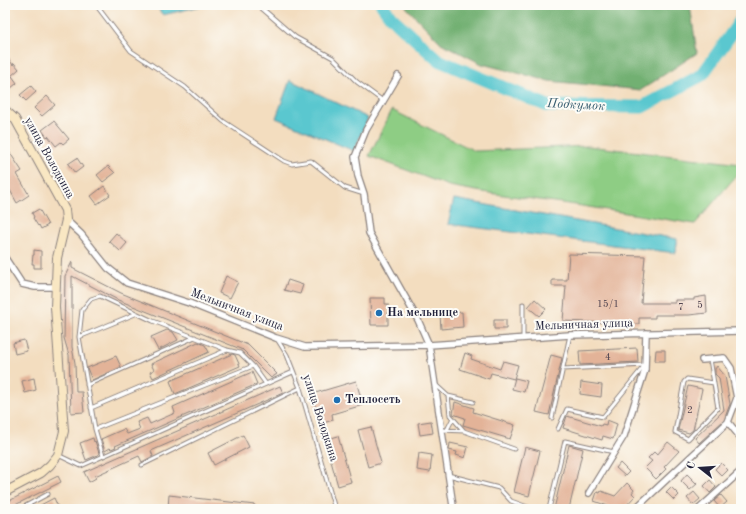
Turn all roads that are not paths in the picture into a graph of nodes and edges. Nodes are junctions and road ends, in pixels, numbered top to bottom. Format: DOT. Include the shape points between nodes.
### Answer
graph roads {
  1 [pos="96,5"];
  2 [pos="258,5"];
  3 [pos="398,76"];
  4 [pos="384,101"];
  5 [pos="5,110"];
  6 [pos="364,194"];
  7 [pos="66,220"];
  8 [pos="5,258"];
  9 [pos="56,287"];
  10 [pos="523,304"];
  11 [pos="135,314"];
  12 [pos="741,331"];
  13 [pos="646,333"];
  14 [pos="570,335"];
  15 [pos="79,337"];
  16 [pos="195,338"];
  17 [pos="276,338"];
  18 [pos="523,338"];
  19 [pos="429,344"];
  20 [pos="227,350"];
  21 [pos="710,359"];
  22 [pos="702,360"];
  23 [pos="645,365"];
  24 [pos="253,366"];
  25 [pos="563,369"];
  26 [pos="292,372"];
  27 [pos="714,383"];
  28 [pos="266,384"];
  29 [pos="87,385"];
  30 [pos="436,385"];
  31 [pos="300,388"];
  32 [pos="448,396"];
  33 [pos="473,402"];
  34 [pos="91,408"];
  35 [pos="453,418"];
  36 [pos="552,418"];
  37 [pos="728,422"];
  38 [pos="95,429"];
  39 [pos="444,430"];
  40 [pos="558,430"];
  41 [pos="464,431"];
  42 [pos="741,438"];
  43 [pos="514,449"];
  44 [pos="614,452"];
  45 [pos="58,455"];
  46 [pos="103,456"];
  47 [pos="142,465"];
  48 [pos="741,470"];
  49 [pos="448,475"];
  50 [pos="5,492"];
  51 [pos="588,493"];
  52 [pos="48,494"];
  53 [pos="20,509"];
  54 [pos="335,509"];
  55 [pos="452,509"];
  56 [pos="533,509"];
  57 [pos="549,509"];
  58 [pos="635,509"];
  59 [pos="699,509"];
  1 -- 6 [label="lane" via="131,51 185,87 223,121 284,160 292,164 311,161 345,188"];
  2 -- 4 [label="lane" via="295,38 333,58 357,82"];
  3 -- 4 [label="street"];
  4 -- 6 [label="street" via="366,130 355,158"];
  5 -- 7 [label="street, улица Володкина" via="15,119 65,210"];
  6 -- 19 [label="street" via="369,234"];
  7 -- 9 [label="street" via="57,258"];
  7 -- 17 [label="street, Мельничная улица" via="81,234 108,268 127,283 189,303"];
  8 -- 9 [label="street" via="22,284"];
  9 -- 45 [label="street" via="55,307 64,432"];
  10 -- 18 [label="lane"];
  11 -- 15 [label="lane"];
  12 -- 13 [label="street, Мельничная улица"];
  13 -- 14 [label="street, Мельничная улица"];
  13 -- 23 [label="street"];
  14 -- 18 [label="street, Мельничная улица"];
  14 -- 25 [label="lane"];
  15 -- 16 [label="lane" via="82,310 91,299 100,296"];
  15 -- 29 [label="lane"];
  16 -- 20 [label="lane"];
  16 -- 29 [label="lane"];
  17 -- 19 [label="street, Мельничная улица" via="304,347"];
  17 -- 26 [label="lane, улица Володкина" via="287,355"];
  18 -- 19 [label="street, Мельничная улица"];
  19 -- 30 [label="street"];
  20 -- 24 [label="lane" via="240,353"];
  20 -- 34 [label="lane"];
  21 -- 22 [label="street"];
  21 -- 27 [label="lane"];
  21 -- 37 [label="street" via="724,358 731,368 737,398"];
  23 -- 25 [label="lane"];
  23 -- 40 [label="lane" via="603,417 567,409"];
  23 -- 44 [label="street" via="624,436"];
  24 -- 28 [label="lane"];
  24 -- 38 [label="lane"];
  25 -- 36 [label="lane"];
  26 -- 28 [label="lane"];
  26 -- 31 [label="lane, улица Володкина"];
  27 -- 27 [label="lane" via="718,408 688,439 675,432 684,382 687,379"];
  28 -- 46 [label="lane"];
  29 -- 34 [label="lane"];
  30 -- 32 [label="lane"];
  30 -- 39 [label="street"];
  31 -- 47 [label="lane"];
  31 -- 54 [label="lane, улица Володкина"];
  32 -- 33 [label="lane"];
  32 -- 35 [label="lane" via="450,415"];
  34 -- 38 [label="lane"];
  35 -- 39 [label="lane"];
  35 -- 41 [label="lane"];
  37 -- 42 [label="street"];
  37 -- 58 [label="street"];
  38 -- 46 [label="lane"];
  39 -- 41 [label="lane"];
  39 -- 49 [label="street"];
  41 -- 43 [label="lane"];
  44 -- 51 [label="street"];
  44 -- 57 [label="lane" via="565,441"];
  45 -- 46 [label="lane" via="81,466"];
  45 -- 50 [label="street" via="41,473"];
  48 -- 59 [label="street"];
  49 -- 55 [label="street"];
  49 -- 56 [label="lane" via="499,488 512,501"];
  52 -- 53 [label="lane"];
}
